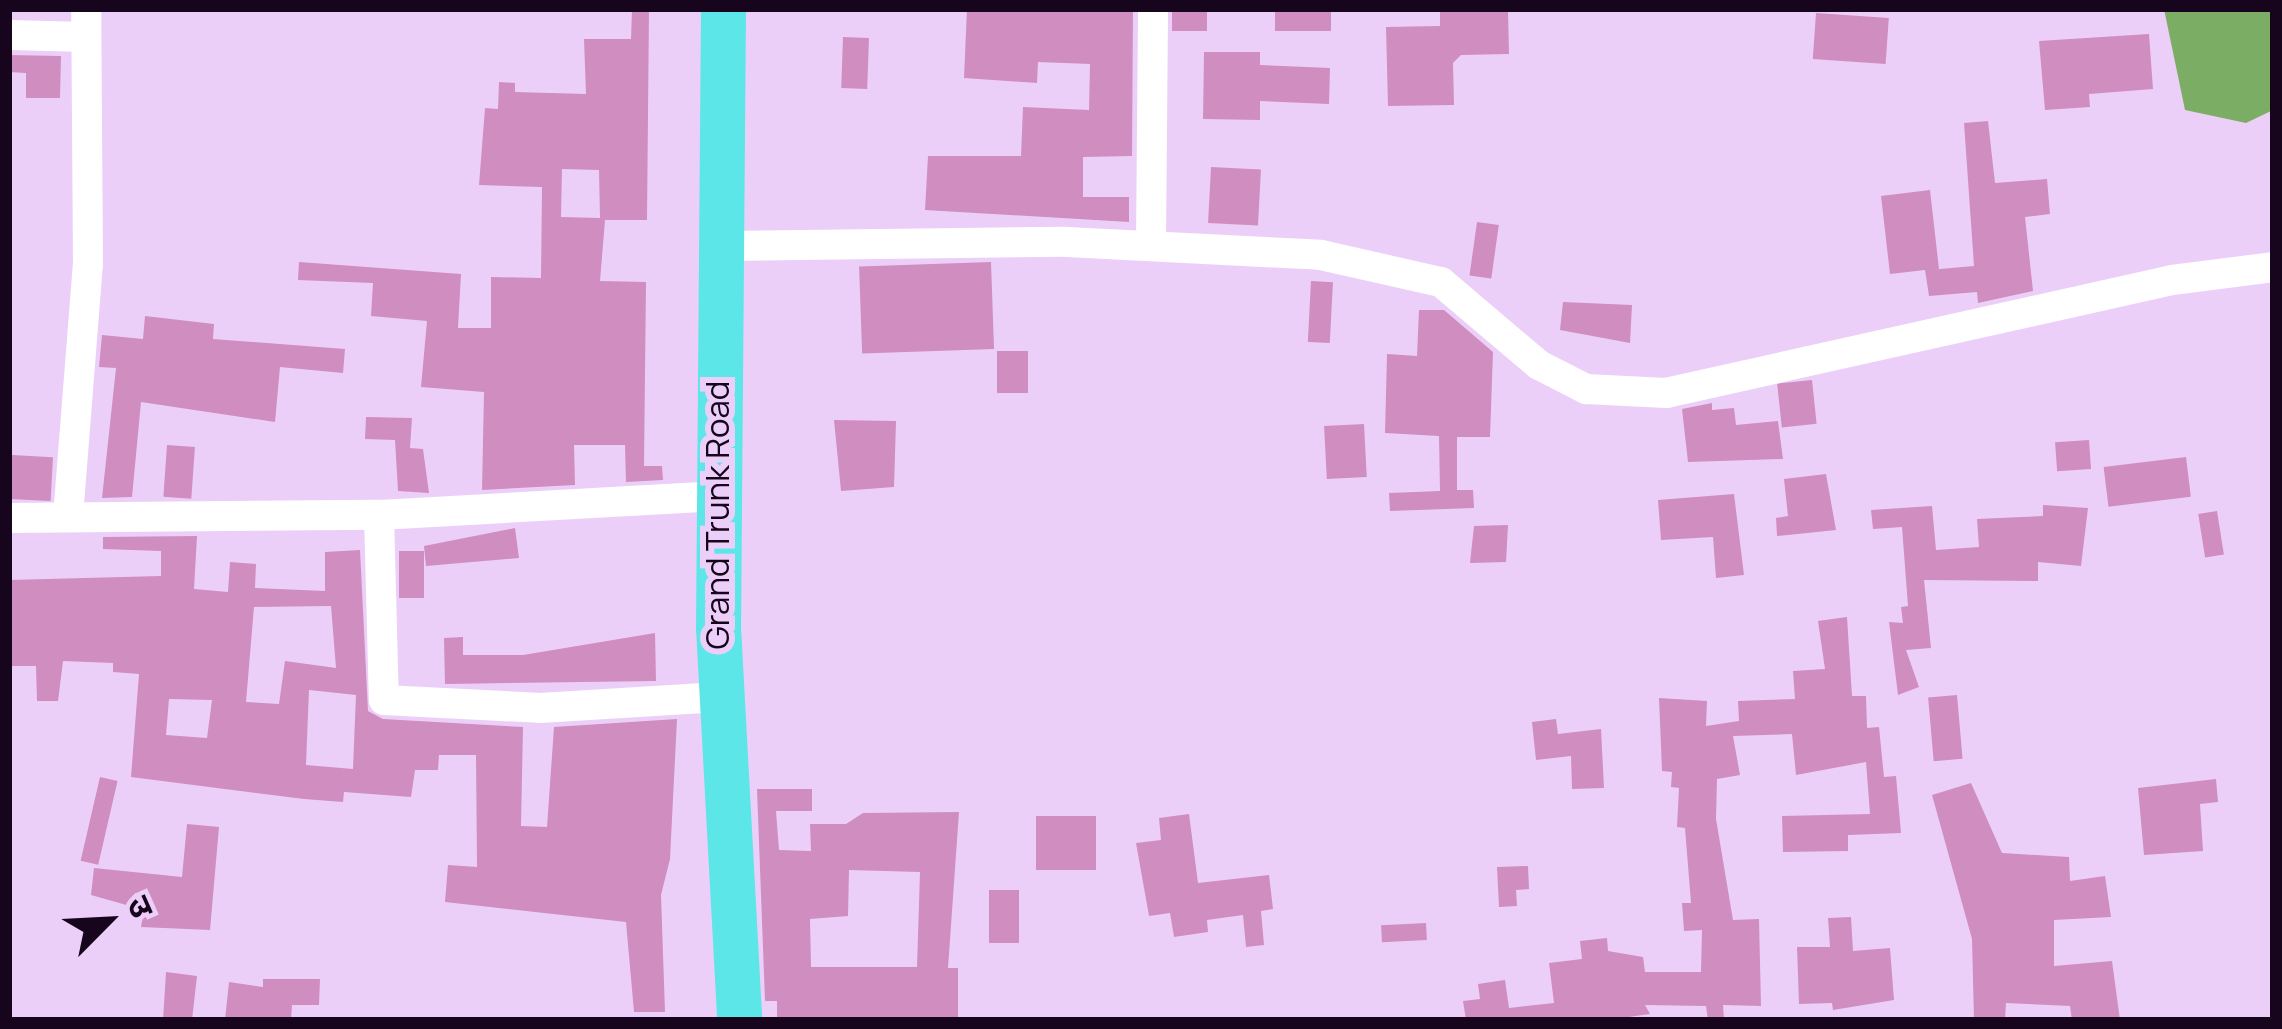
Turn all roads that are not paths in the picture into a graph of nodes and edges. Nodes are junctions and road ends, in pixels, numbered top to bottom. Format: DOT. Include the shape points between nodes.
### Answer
graph roads {
  1 [pos="703,9"];
  2 [pos="723,9"];
  3 [pos="1153,9"];
  4 [pos="86,23"];
  5 [pos="9,35"];
  6 [pos="1151,243"];
  7 [pos="717,246"];
  8 [pos="2273,267"];
  9 [pos="701,497"];
  10 [pos="379,515"];
  11 [pos="68,517"];
  12 [pos="9,518"];
  13 [pos="704,698"];
  14 [pos="717,1020"];
  15 [pos="739,1020"];
  1 -- 9 [label="highway, Grand Trunk Road"];
  2 -- 7 [label="highway, Grand Trunk Road"];
  3 -- 6 [label="street"];
  4 -- 5 [label="street"];
  4 -- 11 [label="street" via="88,265"];
  6 -- 7 [label="street"];
  6 -- 8 [label="street" via="1321,255 1441,283 1539,364 1586,389 1666,393 2173,280"];
  7 -- 15 [label="highway, Grand Trunk Road" via="719,682"];
  9 -- 10 [label="street"];
  9 -- 13 [label="highway, Grand Trunk Road"];
  10 -- 11 [label="street"];
  10 -- 13 [label="street" via="384,700 540,708"];
  11 -- 12 [label="street"];
  13 -- 14 [label="highway, Grand Trunk Road"];
}
